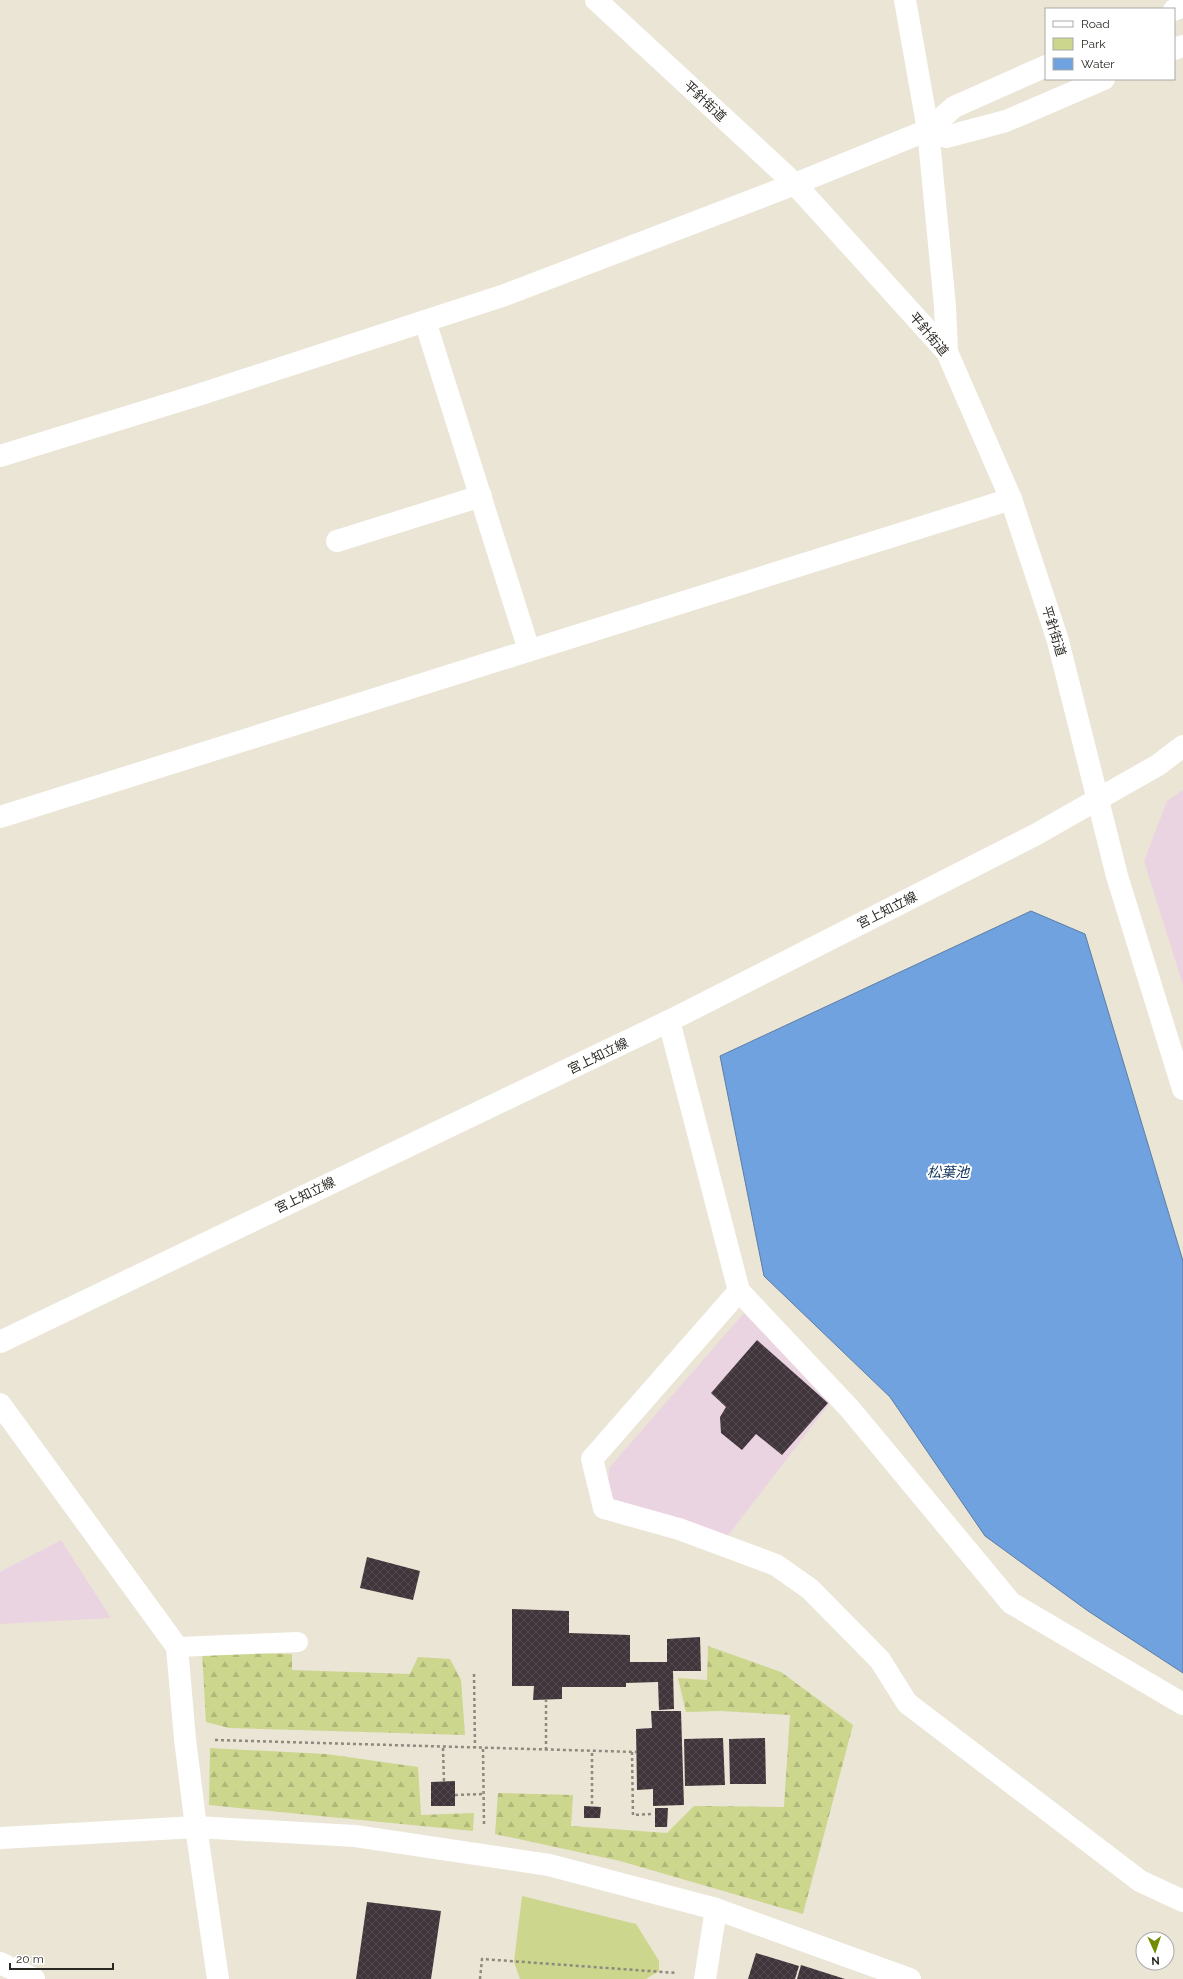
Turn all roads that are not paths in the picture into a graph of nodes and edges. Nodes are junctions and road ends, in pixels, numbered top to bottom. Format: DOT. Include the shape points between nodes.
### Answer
graph roads {
  1 [pos="596,0"];
  2 [pos="905,0"];
  3 [pos="1045,66"];
  4 [pos="1102,80"];
  5 [pos="928,130"];
  6 [pos="795,184"];
  7 [pos="425,321"];
  8 [pos="946,352"];
  9 [pos="0,456"];
  10 [pos="481,496"];
  11 [pos="1011,499"];
  12 [pos="337,541"];
  13 [pos="529,650"];
  14 [pos="1183,746"];
  15 [pos="1098,798"];
  16 [pos="0,817"];
  17 [pos="669,1021"];
  18 [pos="1183,1089"];
  19 [pos="739,1291"];
  20 [pos="0,1342"];
  21 [pos="0,1404"];
  22 [pos="298,1642"];
  23 [pos="177,1647"];
  24 [pos="1183,1704"];
  25 [pos="196,1827"];
  26 [pos="0,1838"];
  27 [pos="1183,1901"];
  28 [pos="716,1908"];
  29 [pos="0,1963"];
  30 [pos="706,1978"];
  31 [pos="34,1979"];
  32 [pos="218,1979"];
  33 [pos="910,1979"];
  1 -- 6 [label="street, 平針街道"];
  2 -- 5 [label="street"];
  3 -- 5 [label="street" via="954,107"];
  4 -- 5 [label="street" via="1006,120 946,137"];
  5 -- 6 [label="street"];
  5 -- 8 [label="street"];
  6 -- 7 [label="street" via="505,295"];
  6 -- 8 [label="street, 平針街道"];
  7 -- 9 [label="street"];
  7 -- 10 [label="street"];
  8 -- 11 [label="street, 平針街道"];
  10 -- 12 [label="street"];
  10 -- 13 [label="street"];
  11 -- 13 [label="street"];
  11 -- 15 [label="street, 平針街道" via="1058,641"];
  13 -- 16 [label="street"];
  14 -- 15 [label="street, 宮上知立線" via="1158,765"];
  15 -- 17 [label="street, 宮上知立線" via="1034,835"];
  15 -- 18 [label="street, 平針街道" via="1117,876"];
  17 -- 19 [label="street"];
  17 -- 20 [label="street, 宮上知立線"];
  19 -- 24 [label="street" via="850,1409 1011,1603"];
  19 -- 27 [label="street" via="592,1459 604,1508 680,1529 776,1565 810,1589 880,1660 907,1703 1140,1881"];
  21 -- 23 [label="street"];
  22 -- 23 [label="lane"];
  23 -- 25 [label="street"];
  25 -- 26 [label="street"];
  25 -- 28 [label="street" via="355,1836 548,1864"];
  25 -- 32 [label="street"];
  28 -- 30 [label="street"];
  28 -- 33 [label="street"];
  29 -- 31 [label="street"];
}
